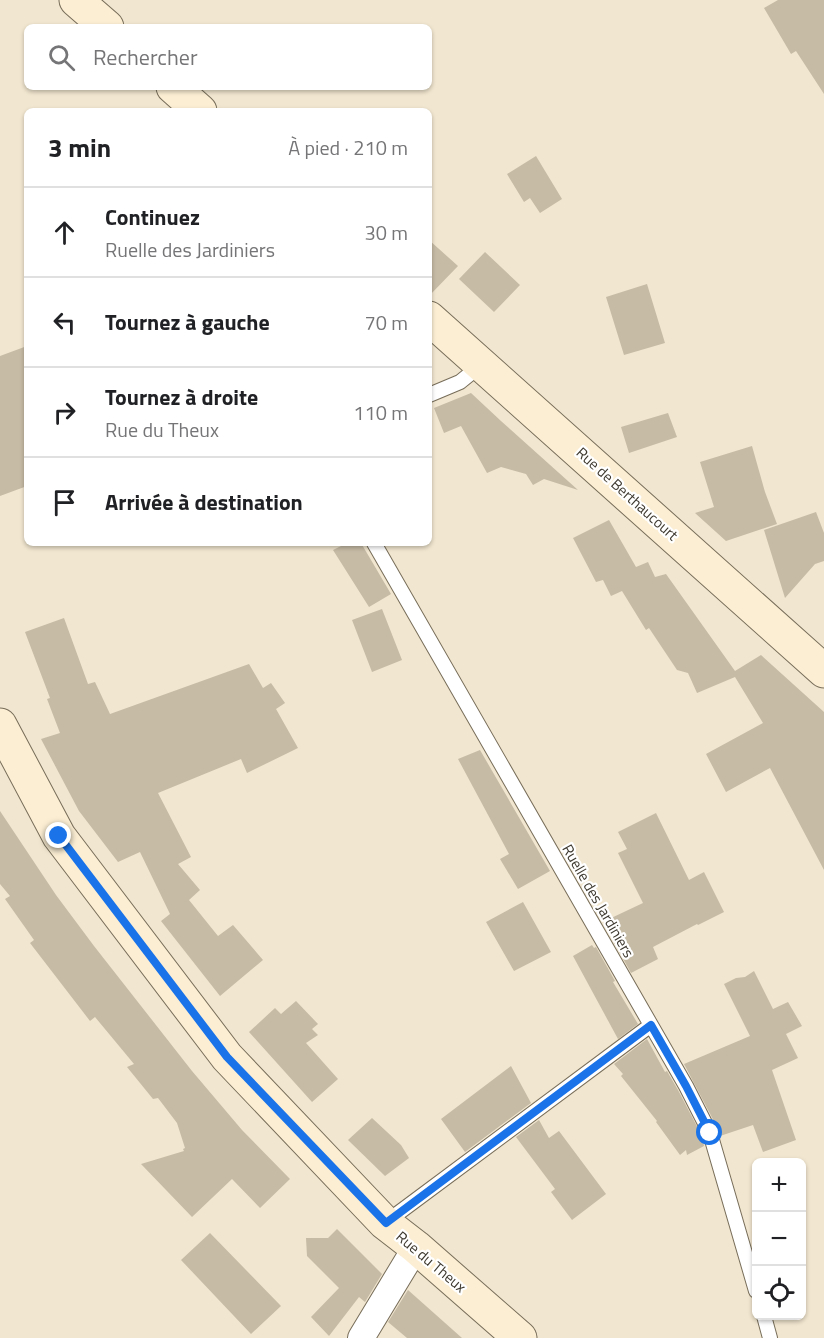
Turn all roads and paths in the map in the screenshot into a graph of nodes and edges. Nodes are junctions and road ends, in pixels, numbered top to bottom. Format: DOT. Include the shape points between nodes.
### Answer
graph roads {
  1 [pos="76,0"];
  2 [pos="104,24"];
  3 [pos="176,90"];
  4 [pos="197,108"];
  5 [pos="432,321"];
  6 [pos="482,365"];
  7 [pos="432,394"];
  8 [pos="376,546"];
  9 [pos="824,671"];
  10 [pos="0,725"];
  11 [pos="651,1025"];
  12 [pos="386,1223"];
  13 [pos="416,1247"];
  14 [pos="752,1277"];
  15 [pos="765,1320"];
  16 [pos="361,1338"];
  17 [pos="520,1338"];
  18 [pos="770,1338"];
  1 -- 2 [label="main road"];
  3 -- 4 [label="main road"];
  5 -- 6 [label="main road, Rue de Berthaucourt"];
  6 -- 7 [label="lane" via="460,382"];
  6 -- 9 [label="main road, Rue de Berthaucourt"];
  8 -- 11 [label="lane, Ruelle des Jardiniers"];
  10 -- 12 [label="main road, Rue du Theux" via="59,836 227,1057"];
  11 -- 12 [label="lane"];
  11 -- 14 [label="lane, Ruelle des Jardiniers" via="710,1133"];
  12 -- 13 [label="main road, Rue du Theux"];
  13 -- 16 [label="street"];
  13 -- 17 [label="main road, Rue du Theux"];
  15 -- 18 [label="lane"];
}
